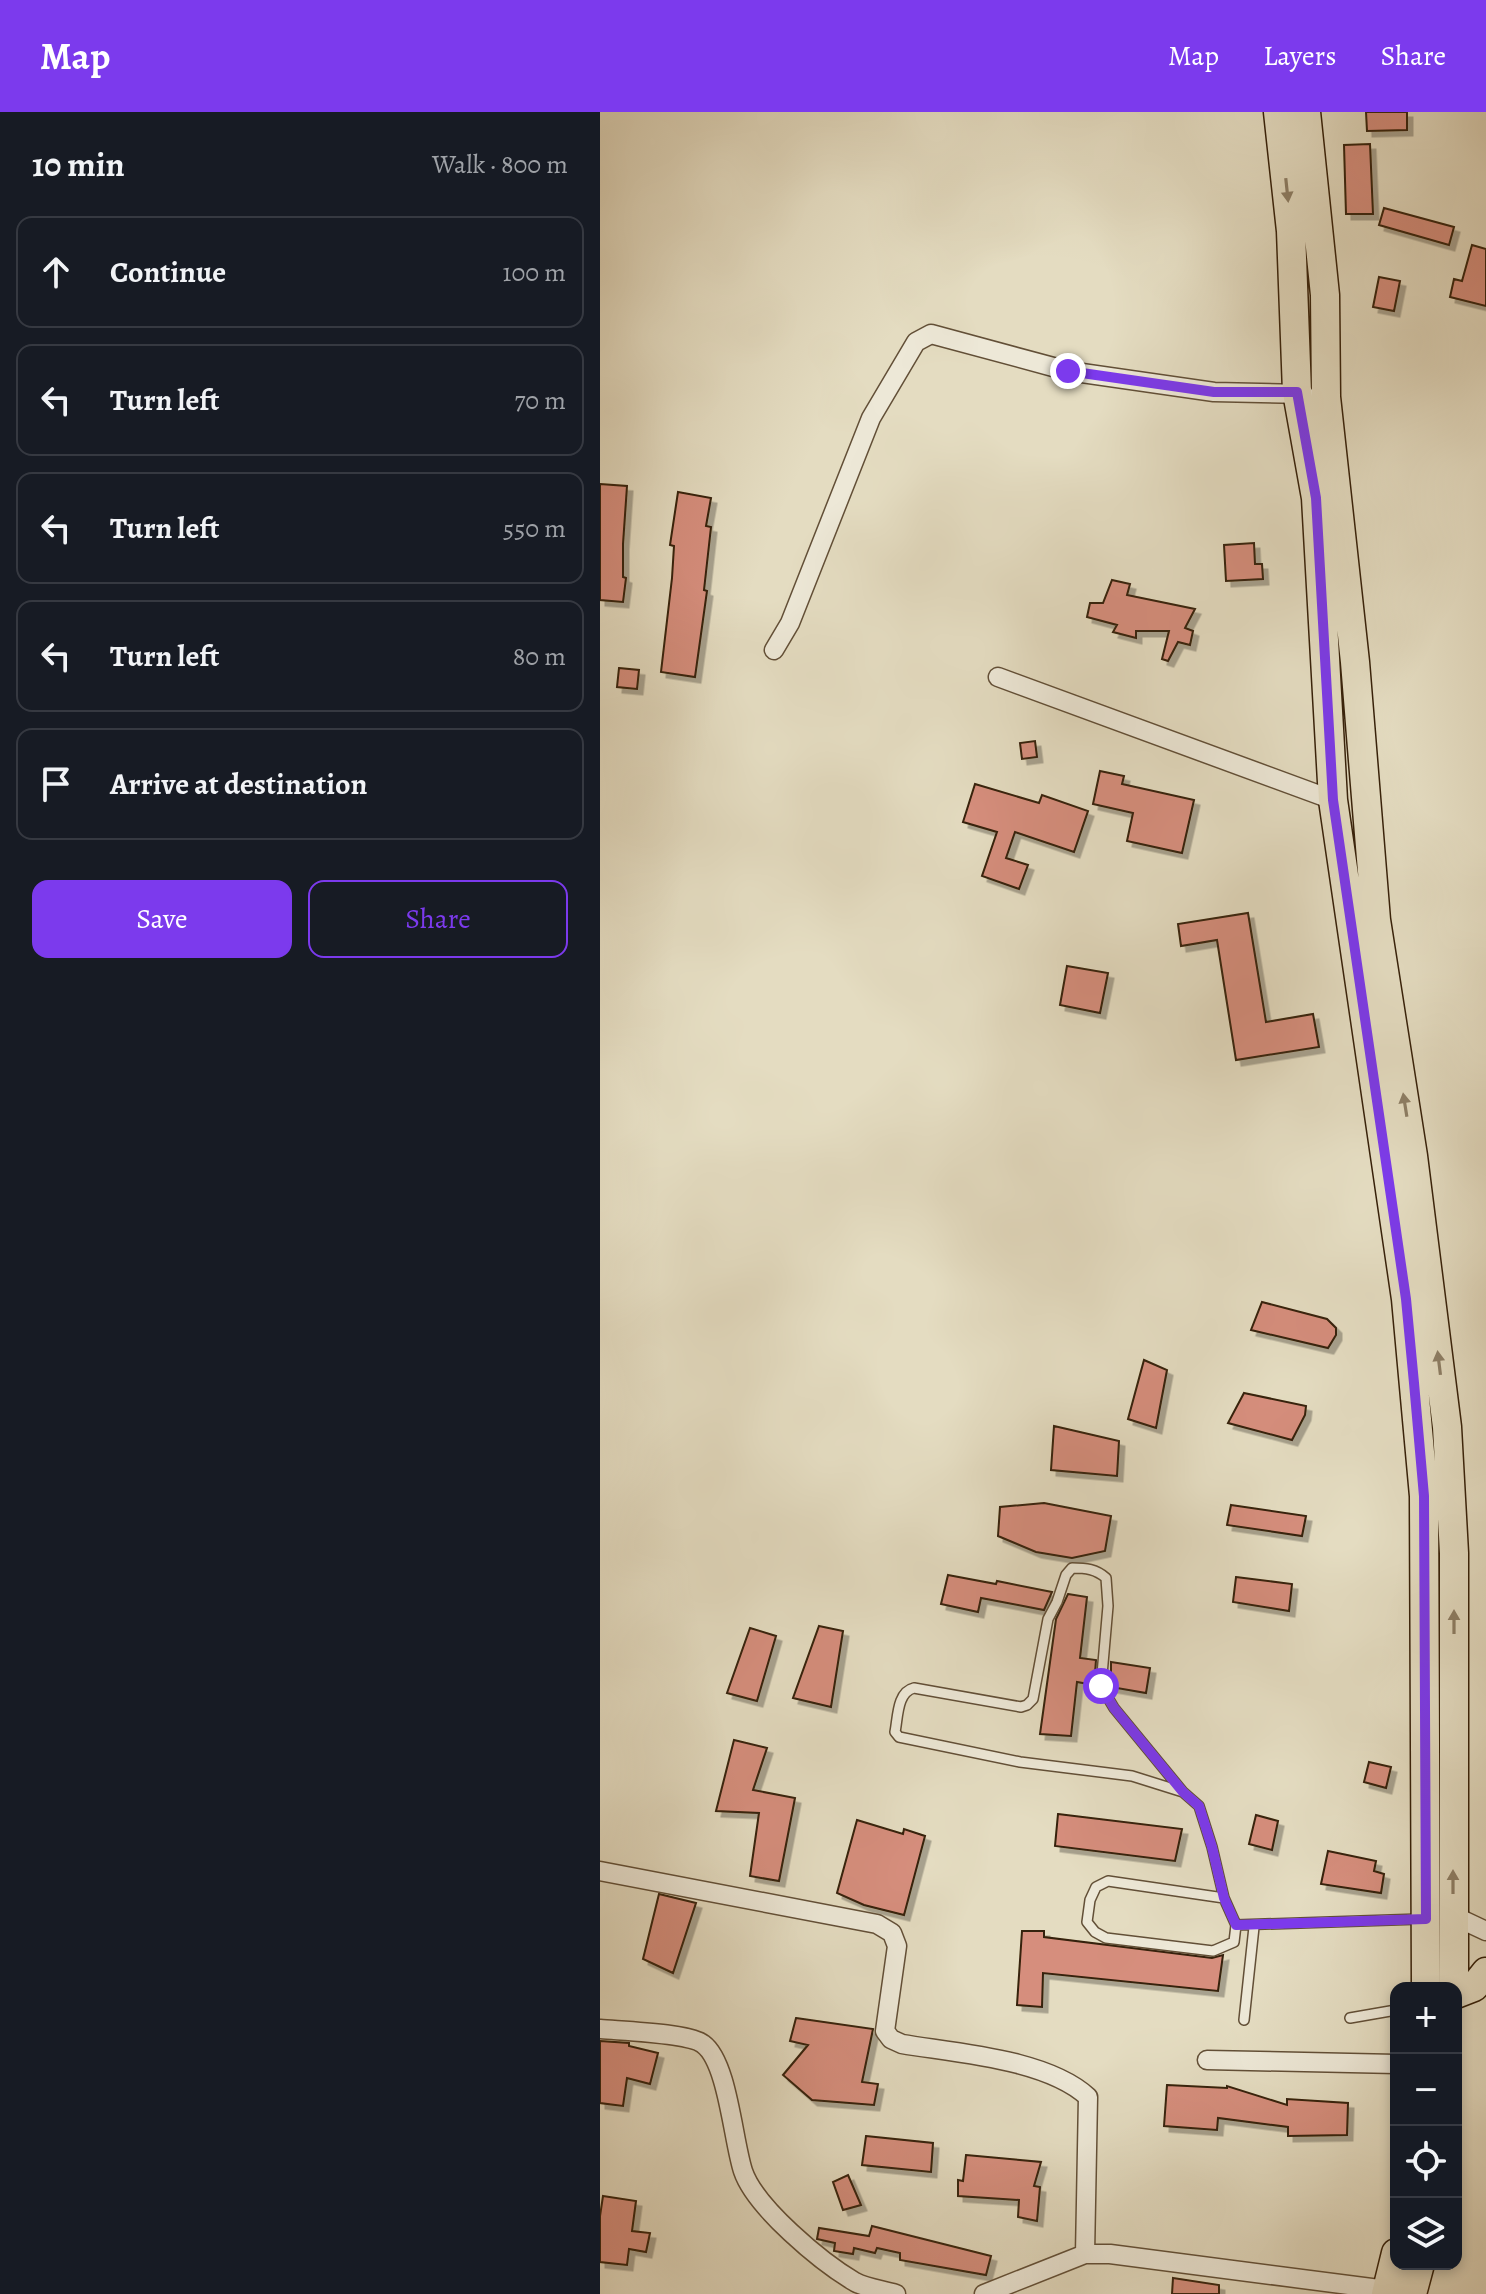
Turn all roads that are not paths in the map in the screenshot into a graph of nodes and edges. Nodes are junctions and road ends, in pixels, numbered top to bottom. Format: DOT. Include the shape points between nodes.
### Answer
graph roads {
  1 [pos="1278,112"];
  2 [pos="1306,112"];
  3 [pos="1297,392"];
  4 [pos="1326,397"];
  5 [pos="774,650"];
  6 [pos="998,677"];
  7 [pos="1333,800"];
  8 [pos="1183,1792"];
  9 [pos="600,1871"];
  10 [pos="1224,1898"];
  11 [pos="1440,1918"];
  12 [pos="1236,1925"];
  13 [pos="1254,1927"];
  14 [pos="1486,1931"];
  15 [pos="1486,1972"];
  16 [pos="1427,1982"];
  17 [pos="1453,1982"];
  18 [pos="1462,1992"];
  19 [pos="1390,2011"];
  20 [pos="1350,2018"];
  21 [pos="1244,2020"];
  22 [pos="600,2029"];
  23 [pos="1207,2060"];
  24 [pos="1390,2064"];
  25 [pos="1085,2254"];
  26 [pos="1396,2270"];
  27 [pos="1415,2270"];
  28 [pos="1395,2293"];
  29 [pos="896,2294"];
  30 [pos="984,2294"];
  1 -- 3 [label="main road, one-way" via="1291,231"];
  2 -- 4 [label="main road" via="1325,295"];
  3 -- 4 [label="street"];
  3 -- 5 [label="street" via="1214,392 1068,371 931,334 916,342 871,418 790,623"];
  3 -- 7 [label="main road" via="1316,498"];
  11 -- 4 [label="main road, one-way" via="1454,1553 1447,1427 1376,920"];
  6 -- 7 [label="street"];
  7 -- 11 [label="main road" via="1406,1299 1417,1411"];
  8 -- 8 [label="lane" via="1132,1776 1020,1762 899,1737 895,1732 902,1695 914,1688 1027,1705 1033,1699 1048,1619 1066,1575 1072,1568 1099,1572 1106,1578 1108,1606 1101,1686"];
  8 -- 10 [label="lane" via="1199,1806"];
  9 -- 25 [label="street" via="877,1924 892,1933 897,1946 885,2031 891,2039 1048,2073 1088,2097"];
  10 -- 12 [label="lane"];
  10 -- 12 [label="lane" via="1108,1881 1096,1887 1087,1922 1106,1938 1213,1951 1234,1942"];
  11 -- 13 [label="lane"];
  11 -- 14 [label="street"];
  11 -- 16 [label="main road"];
  11 -- 17 [label="main road"];
  12 -- 13 [label="lane"];
  13 -- 21 [label="lane"];
  15 -- 18 [label="main road"];
  19 -- 20 [label="lane"];
  22 -- 29 [label="street" via="702,2042 720,2073 744,2173 769,2211 857,2283"];
  23 -- 24 [label="street"];
  25 -- 28 [label="street"];
  25 -- 30 [label="street"];
  26 -- 28 [label="main road"];
  27 -- 28 [label="main road"];
}
